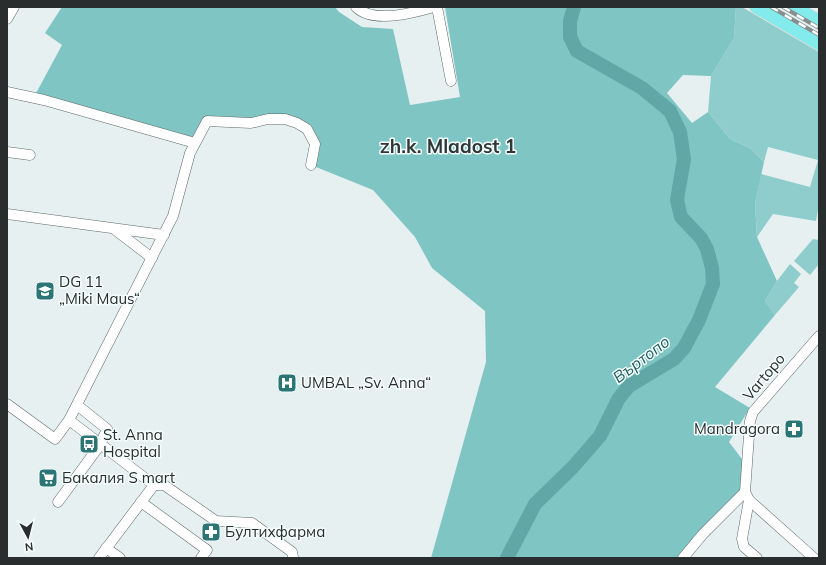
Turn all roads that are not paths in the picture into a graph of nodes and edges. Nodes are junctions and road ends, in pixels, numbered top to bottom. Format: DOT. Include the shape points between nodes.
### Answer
graph roads {
  1 [pos="14,7"];
  2 [pos="356,7"];
  3 [pos="434,7"];
  4 [pos="437,7"];
  5 [pos="756,7"];
  6 [pos="795,7"];
  7 [pos="7,19"];
  8 [pos="817,20"];
  9 [pos="819,44"];
  10 [pos="451,81"];
  11 [pos="7,92"];
  12 [pos="195,143"];
  13 [pos="7,152"];
  14 [pos="30,155"];
  15 [pos="311,165"];
  16 [pos="7,214"];
  17 [pos="113,228"];
  18 [pos="164,236"];
  19 [pos="152,258"];
  20 [pos="819,336"];
  21 [pos="7,404"];
  22 [pos="77,405"];
  23 [pos="69,420"];
  24 [pos="100,445"];
  25 [pos="154,485"];
  26 [pos="747,496"];
  27 [pos="58,502"];
  28 [pos="141,502"];
  29 [pos="106,548"];
  30 [pos="293,557"];
  31 [pos="99,558"];
  32 [pos="120,558"];
  33 [pos="201,558"];
  34 [pos="683,558"];
  35 [pos="757,558"];
  36 [pos="814,558"];
  1 -- 7 [label="street"];
  2 -- 3 [label="street" via="360,11 377,16 414,13"];
  4 -- 10 [label="street"];
  5 -- 9 [label="main road"];
  6 -- 8 [label="main road"];
  11 -- 12 [label="street"];
  12 -- 15 [label="street" via="207,121 250,123 285,119 297,122 307,129 315,144"];
  12 -- 18 [label="street" via="174,216"];
  13 -- 14 [label="street"];
  16 -- 17 [label="street"];
  17 -- 18 [label="street"];
  17 -- 19 [label="street"];
  18 -- 19 [label="street"];
  19 -- 22 [label="street"];
  20 -- 26 [label="street, Vartopo" via="753,412 750,421"];
  21 -- 23 [label="street" via="55,439"];
  22 -- 23 [label="street"];
  22 -- 24 [label="street" via="106,429"];
  23 -- 24 [label="street"];
  24 -- 25 [label="street"];
  24 -- 27 [label="street"];
  25 -- 28 [label="street"];
  25 -- 30 [label="street" via="164,485 216,521 252,523 292,552"];
  26 -- 34 [label="street" via="702,534"];
  26 -- 35 [label="street, Vartopo" via="742,539 744,547"];
  26 -- 36 [label="street"];
  28 -- 29 [label="street"];
  28 -- 33 [label="street" via="207,550"];
  29 -- 31 [label="street"];
  29 -- 32 [label="street"];
}
